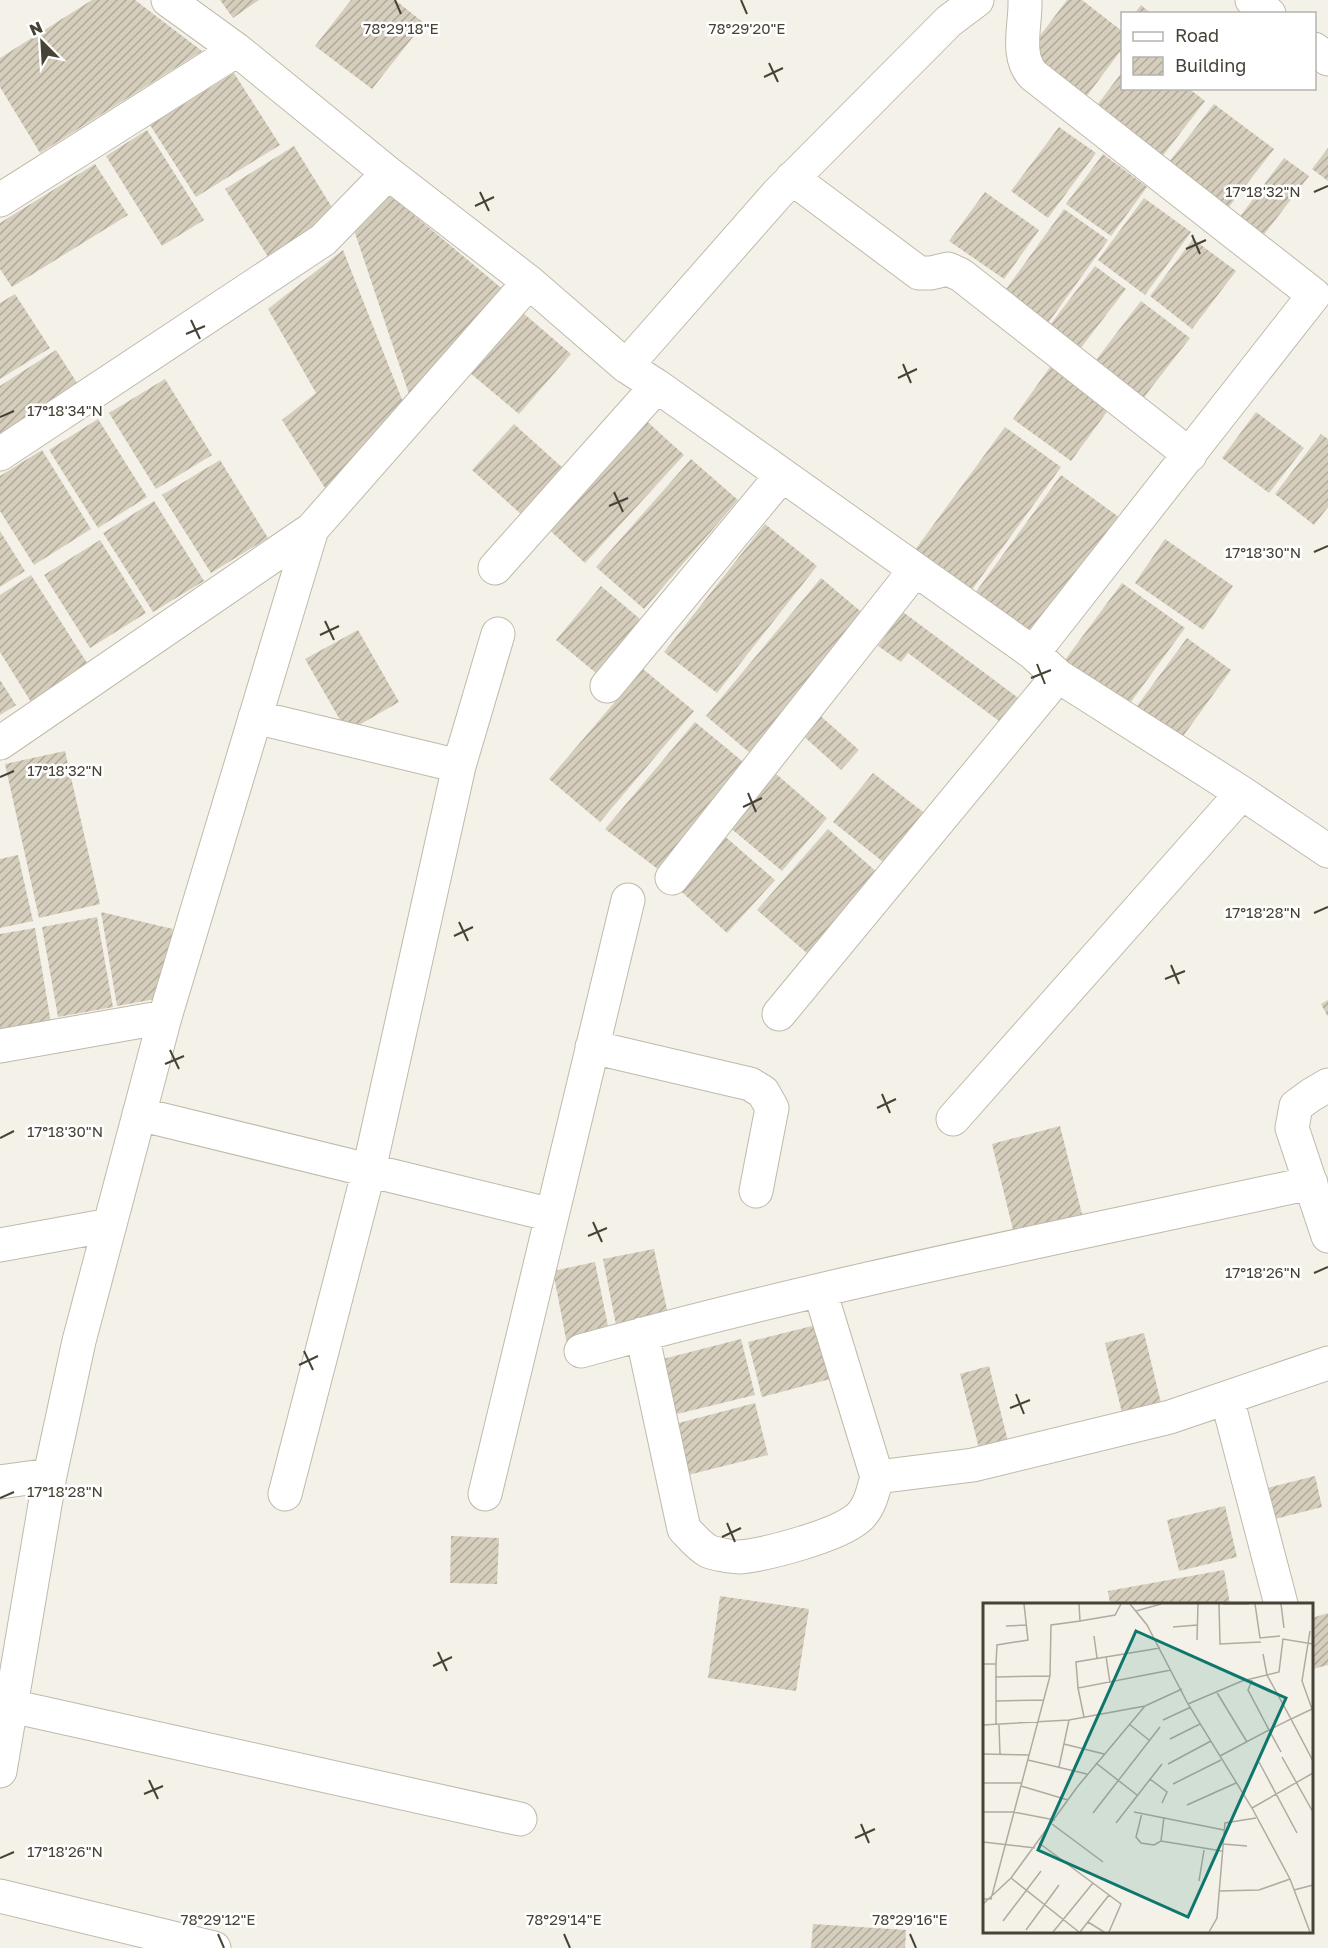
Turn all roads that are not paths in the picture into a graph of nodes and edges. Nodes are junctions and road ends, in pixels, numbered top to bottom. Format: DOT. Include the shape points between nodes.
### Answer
graph roads {
  1 [pos="168,0"];
  2 [pos="977,0"];
  3 [pos="1025,0"];
  4 [pos="1252,0"];
  5 [pos="1267,12"];
  6 [pos="237,50"];
  7 [pos="388,173"];
  8 [pos="792,178"];
  9 [pos="0,200"];
  10 [pos="529,282"];
  11 [pos="1323,293"];
  12 [pos="626,366"];
  13 [pos="657,386"];
  14 [pos="0,454"];
  15 [pos="1190,455"];
  16 [pos="782,475"];
  17 [pos="312,529"];
  18 [pos="495,568"];
  19 [pos="915,570"];
  20 [pos="498,634"];
  21 [pos="1033,653"];
  22 [pos="1058,676"];
  23 [pos="607,686"];
  24 [pos="255,717"];
  25 [pos="0,742"];
  26 [pos="459,766"];
  27 [pos="1242,793"];
  28 [pos="1328,851"];
  29 [pos="672,878"];
  30 [pos="628,900"];
  31 [pos="779,1014"];
  32 [pos="165,1017"];
  33 [pos="0,1046"];
  34 [pos="592,1047"];
  35 [pos="1328,1085"];
  36 [pos="139,1114"];
  37 [pos="953,1119"];
  38 [pos="369,1170"];
  39 [pos="1311,1183"];
  40 [pos="756,1191"];
  41 [pos="552,1215"];
  42 [pos="110,1225"];
  43 [pos="1328,1236"];
  44 [pos="0,1245"];
  45 [pos="820,1291"];
  46 [pos="642,1334"];
  47 [pos="580,1351"];
  48 [pos="1328,1363"];
  49 [pos="1227,1398"];
  50 [pos="50,1475"];
  51 [pos="877,1477"];
  52 [pos="0,1482"];
  53 [pos="285,1494"];
  54 [pos="485,1494"];
  55 [pos="1280,1603"];
  56 [pos="9,1670"];
  57 [pos="11,1706"];
  58 [pos="0,1771"];
  59 [pos="520,1820"];
  60 [pos="0,1896"];
  61 [pos="214,1948"];
  1 -- 6 [label="street"];
  2 -- 8 [label="street" via="949,21"];
  3 -- 11 [label="street" via="1022,57 1033,75"];
  4 -- 5 [label="street"];
  6 -- 7 [label="street"];
  6 -- 9 [label="street"];
  7 -- 10 [label="street"];
  7 -- 14 [label="street" via="323,240"];
  8 -- 12 [label="street"];
  8 -- 15 [label="street" via="919,273 948,269 961,275"];
  10 -- 12 [label="street"];
  10 -- 17 [label="street"];
  11 -- 15 [label="street"];
  12 -- 13 [label="street"];
  13 -- 16 [label="street"];
  13 -- 18 [label="street"];
  15 -- 21 [label="street"];
  16 -- 19 [label="street"];
  16 -- 23 [label="street"];
  17 -- 24 [label="street"];
  17 -- 25 [label="street"];
  19 -- 21 [label="street"];
  19 -- 29 [label="street"];
  20 -- 26 [label="street"];
  21 -- 22 [label="street"];
  22 -- 27 [label="street"];
  22 -- 31 [label="street"];
  24 -- 26 [label="street"];
  24 -- 32 [label="street"];
  26 -- 38 [label="street"];
  27 -- 28 [label="street"];
  27 -- 37 [label="street"];
  30 -- 34 [label="street"];
  32 -- 33 [label="street"];
  32 -- 36 [label="street"];
  34 -- 40 [label="street" via="750,1084 763,1092 772,1108"];
  34 -- 41 [label="street"];
  35 -- 39 [label="street" via="1296,1106 1292,1118"];
  36 -- 38 [label="street"];
  36 -- 42 [label="street"];
  38 -- 41 [label="street"];
  38 -- 53 [label="street"];
  39 -- 43 [label="street"];
  39 -- 45 [label="street"];
  41 -- 54 [label="street"];
  42 -- 44 [label="street"];
  42 -- 50 [label="street" via="79,1341"];
  45 -- 46 [label="street"];
  45 -- 51 [label="street"];
  46 -- 47 [label="street"];
  46 -- 51 [label="street" via="684,1529 708,1551 738,1557 804,1542 840,1529 859,1517 872,1498"];
  48 -- 49 [label="street"];
  49 -- 51 [label="street" via="1170,1417 973,1465"];
  49 -- 55 [label="street"];
  50 -- 52 [label="street"];
  50 -- 56 [label="street"];
  56 -- 57 [label="street"];
  57 -- 58 [label="street"];
  57 -- 59 [label="street"];
  60 -- 61 [label="street"];
}
